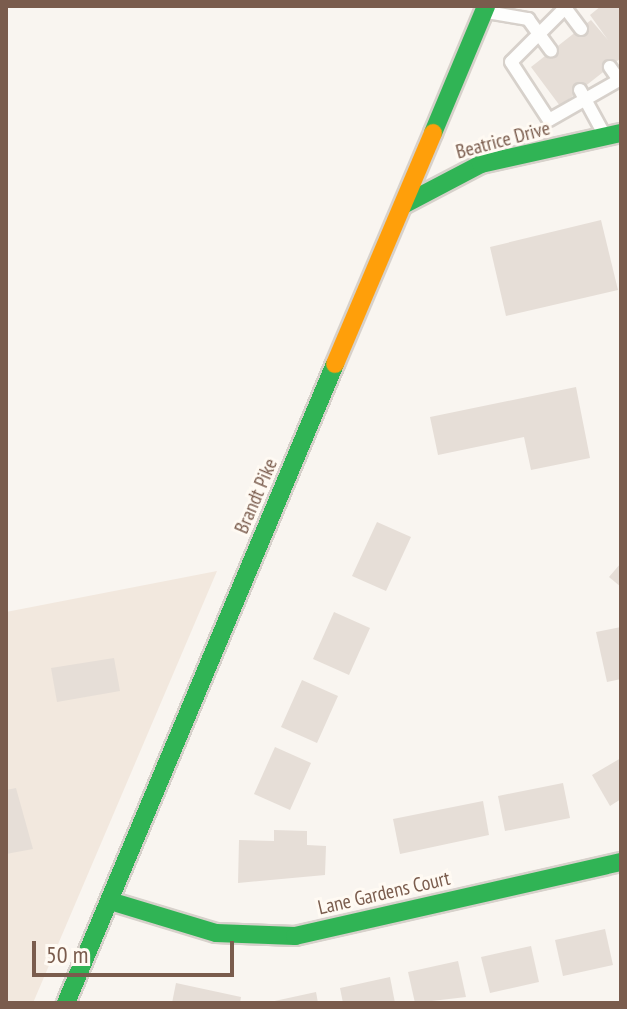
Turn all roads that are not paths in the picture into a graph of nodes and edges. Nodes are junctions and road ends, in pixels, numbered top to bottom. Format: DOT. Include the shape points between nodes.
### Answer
graph roads {
  1 [pos="485,9"];
  2 [pos="581,29"];
  3 [pos="538,33"];
  4 [pos="551,51"];
  5 [pos="610,67"];
  6 [pos="584,95"];
  7 [pos="613,135"];
  8 [pos="403,205"];
  9 [pos="621,862"];
  10 [pos="110,901"];
  11 [pos="66,1003"];
  1 -- 3 [label="lane" via="528,19"];
  1 -- 8 [label="main road, Brandt Pike"];
  2 -- 3 [label="lane" via="565,8"];
  3 -- 4 [label="lane"];
  3 -- 6 [label="lane" via="511,62 549,120"];
  5 -- 6 [label="lane" via="619,80"];
  6 -- 7 [label="lane"];
  7 -- 8 [label="main road, Beatrice Drive" via="481,164"];
  8 -- 10 [label="main road, Brandt Pike"];
  9 -- 10 [label="main road, Lane Gardens Court" via="295,936 216,933"];
  10 -- 11 [label="main road, Brandt Pike"];
}
